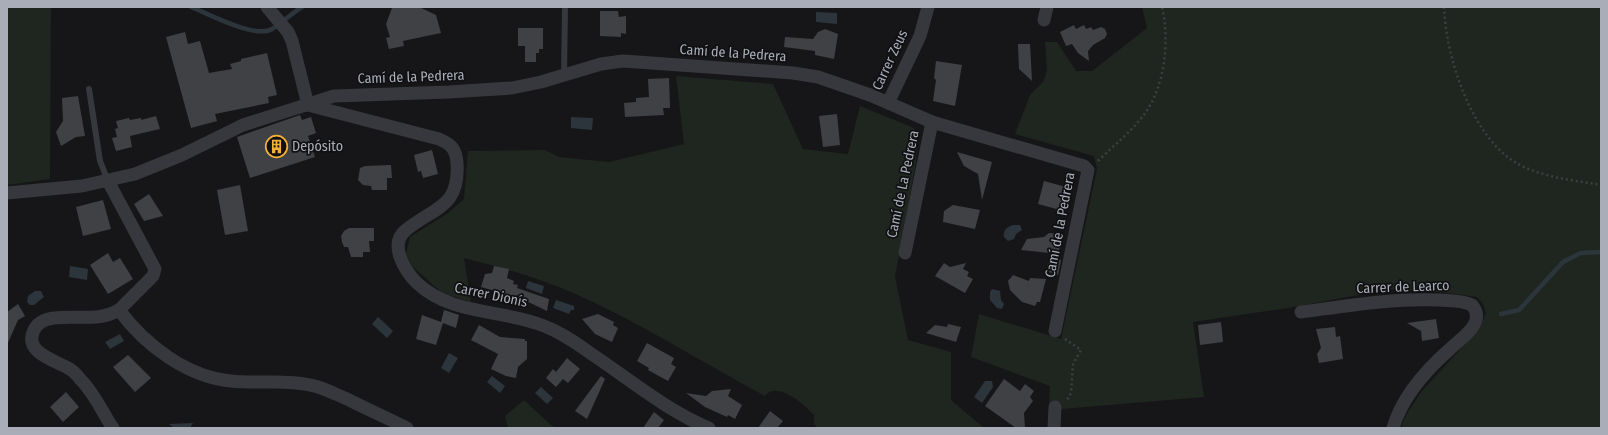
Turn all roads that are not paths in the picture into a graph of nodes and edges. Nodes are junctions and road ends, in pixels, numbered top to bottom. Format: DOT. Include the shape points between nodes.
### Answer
graph roads {
  1 [pos="267,7"];
  2 [pos="565,7"];
  3 [pos="928,7"];
  4 [pos="1047,7"];
  5 [pos="1044,20"];
  6 [pos="564,75"];
  7 [pos="89,89"];
  8 [pos="888,103"];
  9 [pos="308,105"];
  10 [pos="932,122"];
  11 [pos="108,181"];
  12 [pos="7,193"];
  13 [pos="905,252"];
  14 [pos="119,310"];
  15 [pos="1300,312"];
  16 [pos="1055,331"];
  17 [pos="1055,407"];
  18 [pos="687,423"];
  19 [pos="113,428"];
  20 [pos="407,428"];
  21 [pos="709,428"];
  22 [pos="1054,428"];
  23 [pos="1393,428"];
  1 -- 9 [label="street" via="288,32 292,41"];
  2 -- 6 [label="lane"];
  3 -- 8 [label="street, Carrer Zeus" via="917,42"];
  4 -- 5 [label="street"];
  6 -- 8 [label="street, Camí de la Pedrera" via="601,64 623,61 794,73 838,84"];
  6 -- 9 [label="street, Camí de la Pedrera" via="512,88 334,96"];
  7 -- 11 [label="lane" via="100,161"];
  8 -- 10 [label="street, Camí de la Pedrera"];
  9 -- 11 [label="street, Camí de la Pedrera" via="243,125 158,166"];
  9 -- 18 [label="street, Carrer Dionís" via="439,139 449,143 455,150 457,180 449,199 440,209 406,230 399,240 398,248 403,264 427,291 452,304 527,319 557,332"];
  10 -- 13 [label="street, Camí de La Pedrera"];
  10 -- 16 [label="street, Camí de la Pedrera" via="1078,164 1088,170"];
  11 -- 12 [label="street, Camí de la Pedrera"];
  11 -- 14 [label="street" via="155,269 153,276"];
  14 -- 19 [label="street" via="97,318 49,318 38,324 32,334 36,350 69,368 82,380"];
  14 -- 20 [label="street" via="139,333 156,347 183,366 205,376 231,381 282,381 311,385"];
  15 -- 23 [label="street, Carrer de Learco" via="1401,300 1461,302 1472,305 1476,314 1475,324 1432,366 1410,393 1397,414"];
  17 -- 22 [label="street"];
  18 -- 21 [label="street, Carrer Dionís"];
}
